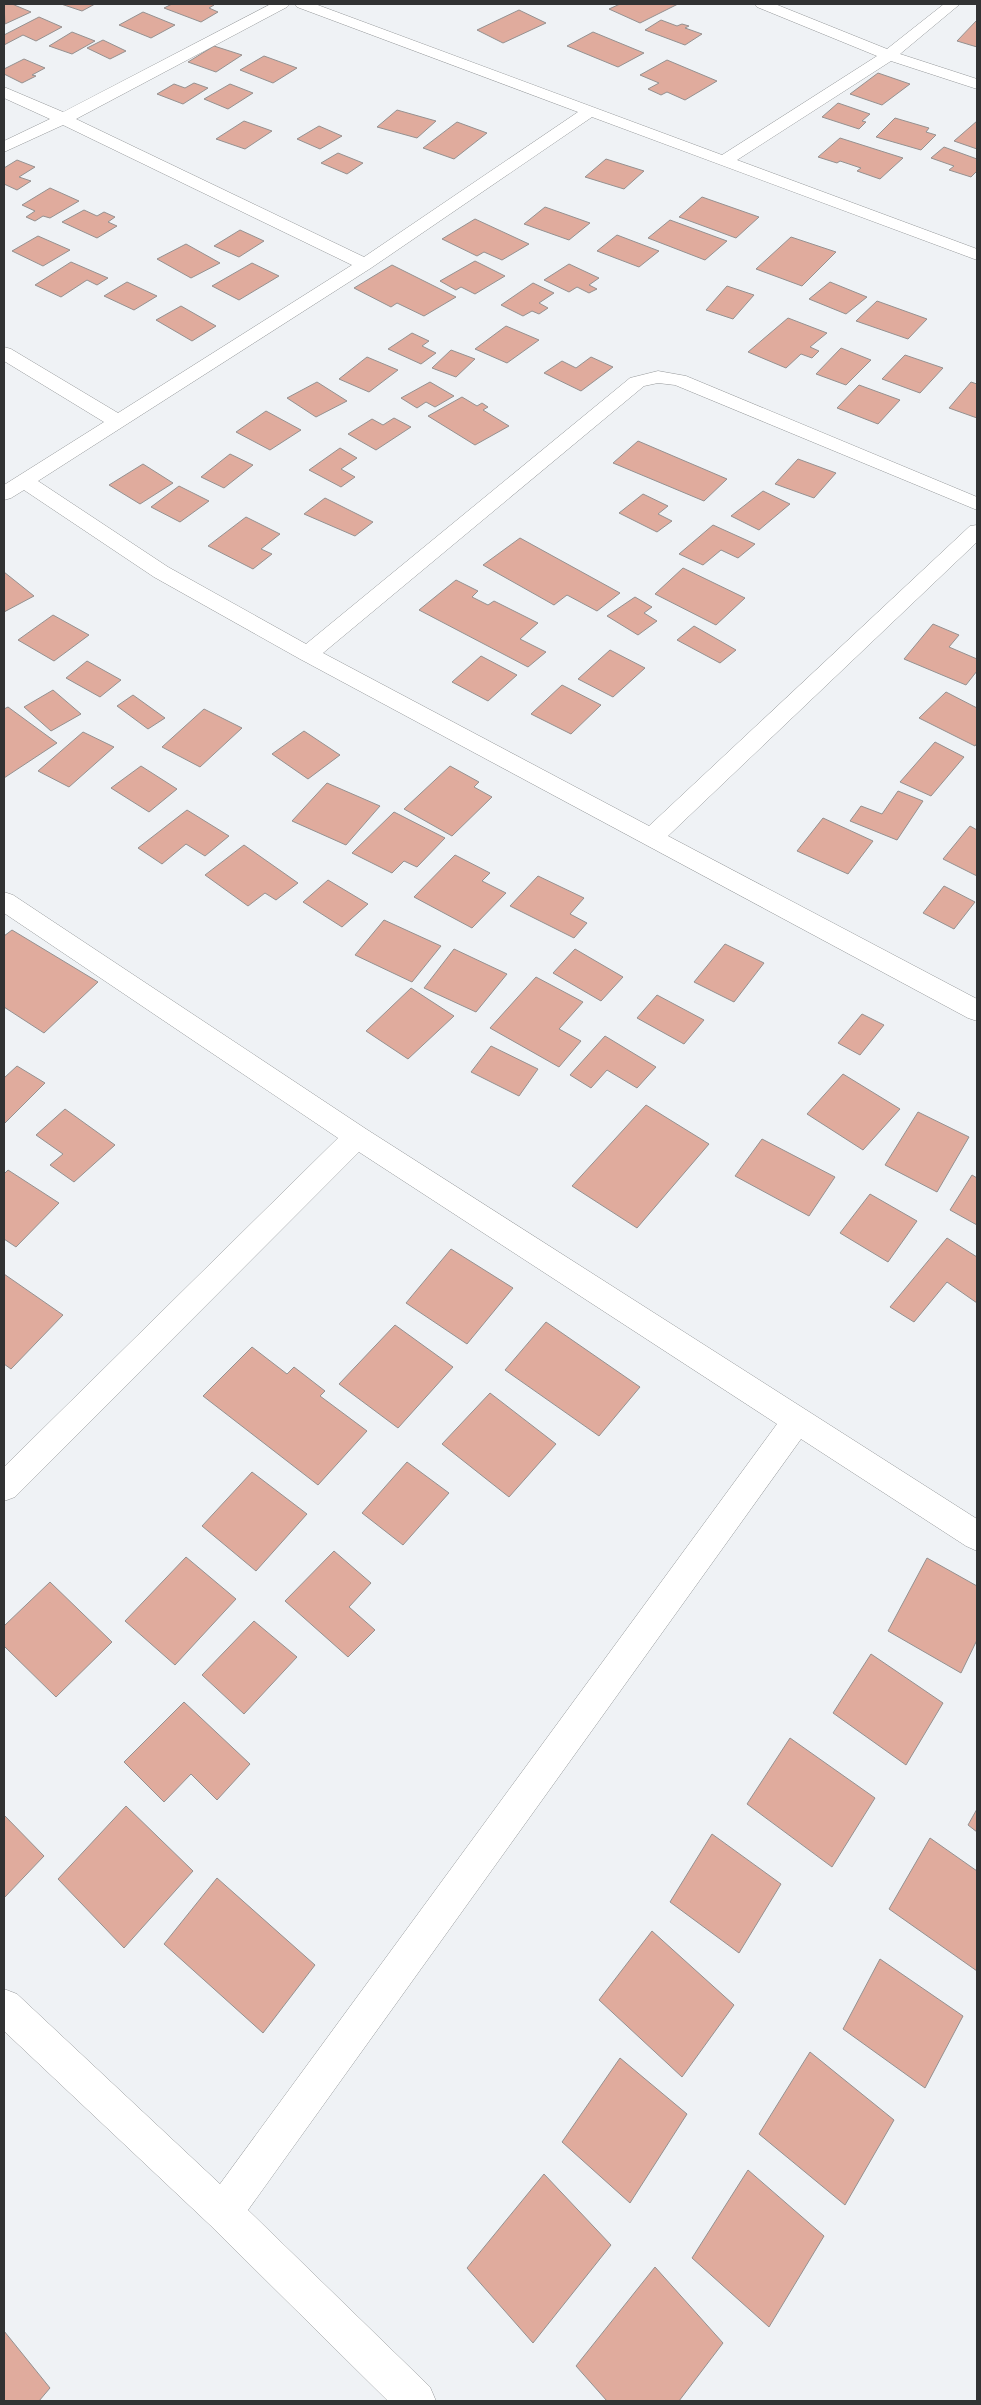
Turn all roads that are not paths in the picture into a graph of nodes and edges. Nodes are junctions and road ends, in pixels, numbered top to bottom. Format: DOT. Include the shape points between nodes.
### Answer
graph roads {
  1 [pos="282,4"];
  2 [pos="302,4"];
  3 [pos="762,4"];
  4 [pos="952,4"];
  5 [pos="889,54"];
  6 [pos="977,84"];
  7 [pos="4,92"];
  8 [pos="590,111"];
  9 [pos="64,119"];
  10 [pos="4,147"];
  11 [pos="724,161"];
  12 [pos="977,255"];
  13 [pos="364,264"];
  14 [pos="4,352"];
  15 [pos="117,421"];
  16 [pos="24,481"];
  17 [pos="4,494"];
  18 [pos="977,504"];
  19 [pos="977,531"];
  20 [pos="308,654"];
  21 [pos="652,837"];
  22 [pos="4,901"];
  23 [pos="977,1012"];
  24 [pos="357,1137"];
  25 [pos="797,1420"];
  26 [pos="4,1487"];
  27 [pos="977,1536"];
  28 [pos="4,2007"];
  29 [pos="223,2212"];
  30 [pos="416,2401"];
  1 -- 9 [label="street"];
  2 -- 8 [label="street"];
  3 -- 5 [label="street"];
  4 -- 5 [label="street"];
  5 -- 6 [label="street"];
  5 -- 11 [label="street"];
  7 -- 9 [label="street"];
  8 -- 11 [label="street"];
  8 -- 13 [label="street"];
  9 -- 10 [label="street"];
  9 -- 13 [label="street"];
  11 -- 12 [label="street"];
  13 -- 15 [label="street"];
  14 -- 15 [label="street"];
  15 -- 16 [label="street"];
  16 -- 17 [label="street"];
  16 -- 20 [label="street" via="162,572"];
  18 -- 20 [label="street" via="679,380 658,377 637,382"];
  19 -- 21 [label="street"];
  20 -- 21 [label="street"];
  21 -- 23 [label="street"];
  22 -- 24 [label="street"];
  24 -- 25 [label="street"];
  24 -- 26 [label="street"];
  25 -- 27 [label="street"];
  25 -- 29 [label="street"];
  28 -- 29 [label="street"];
  29 -- 30 [label="street"];
}
